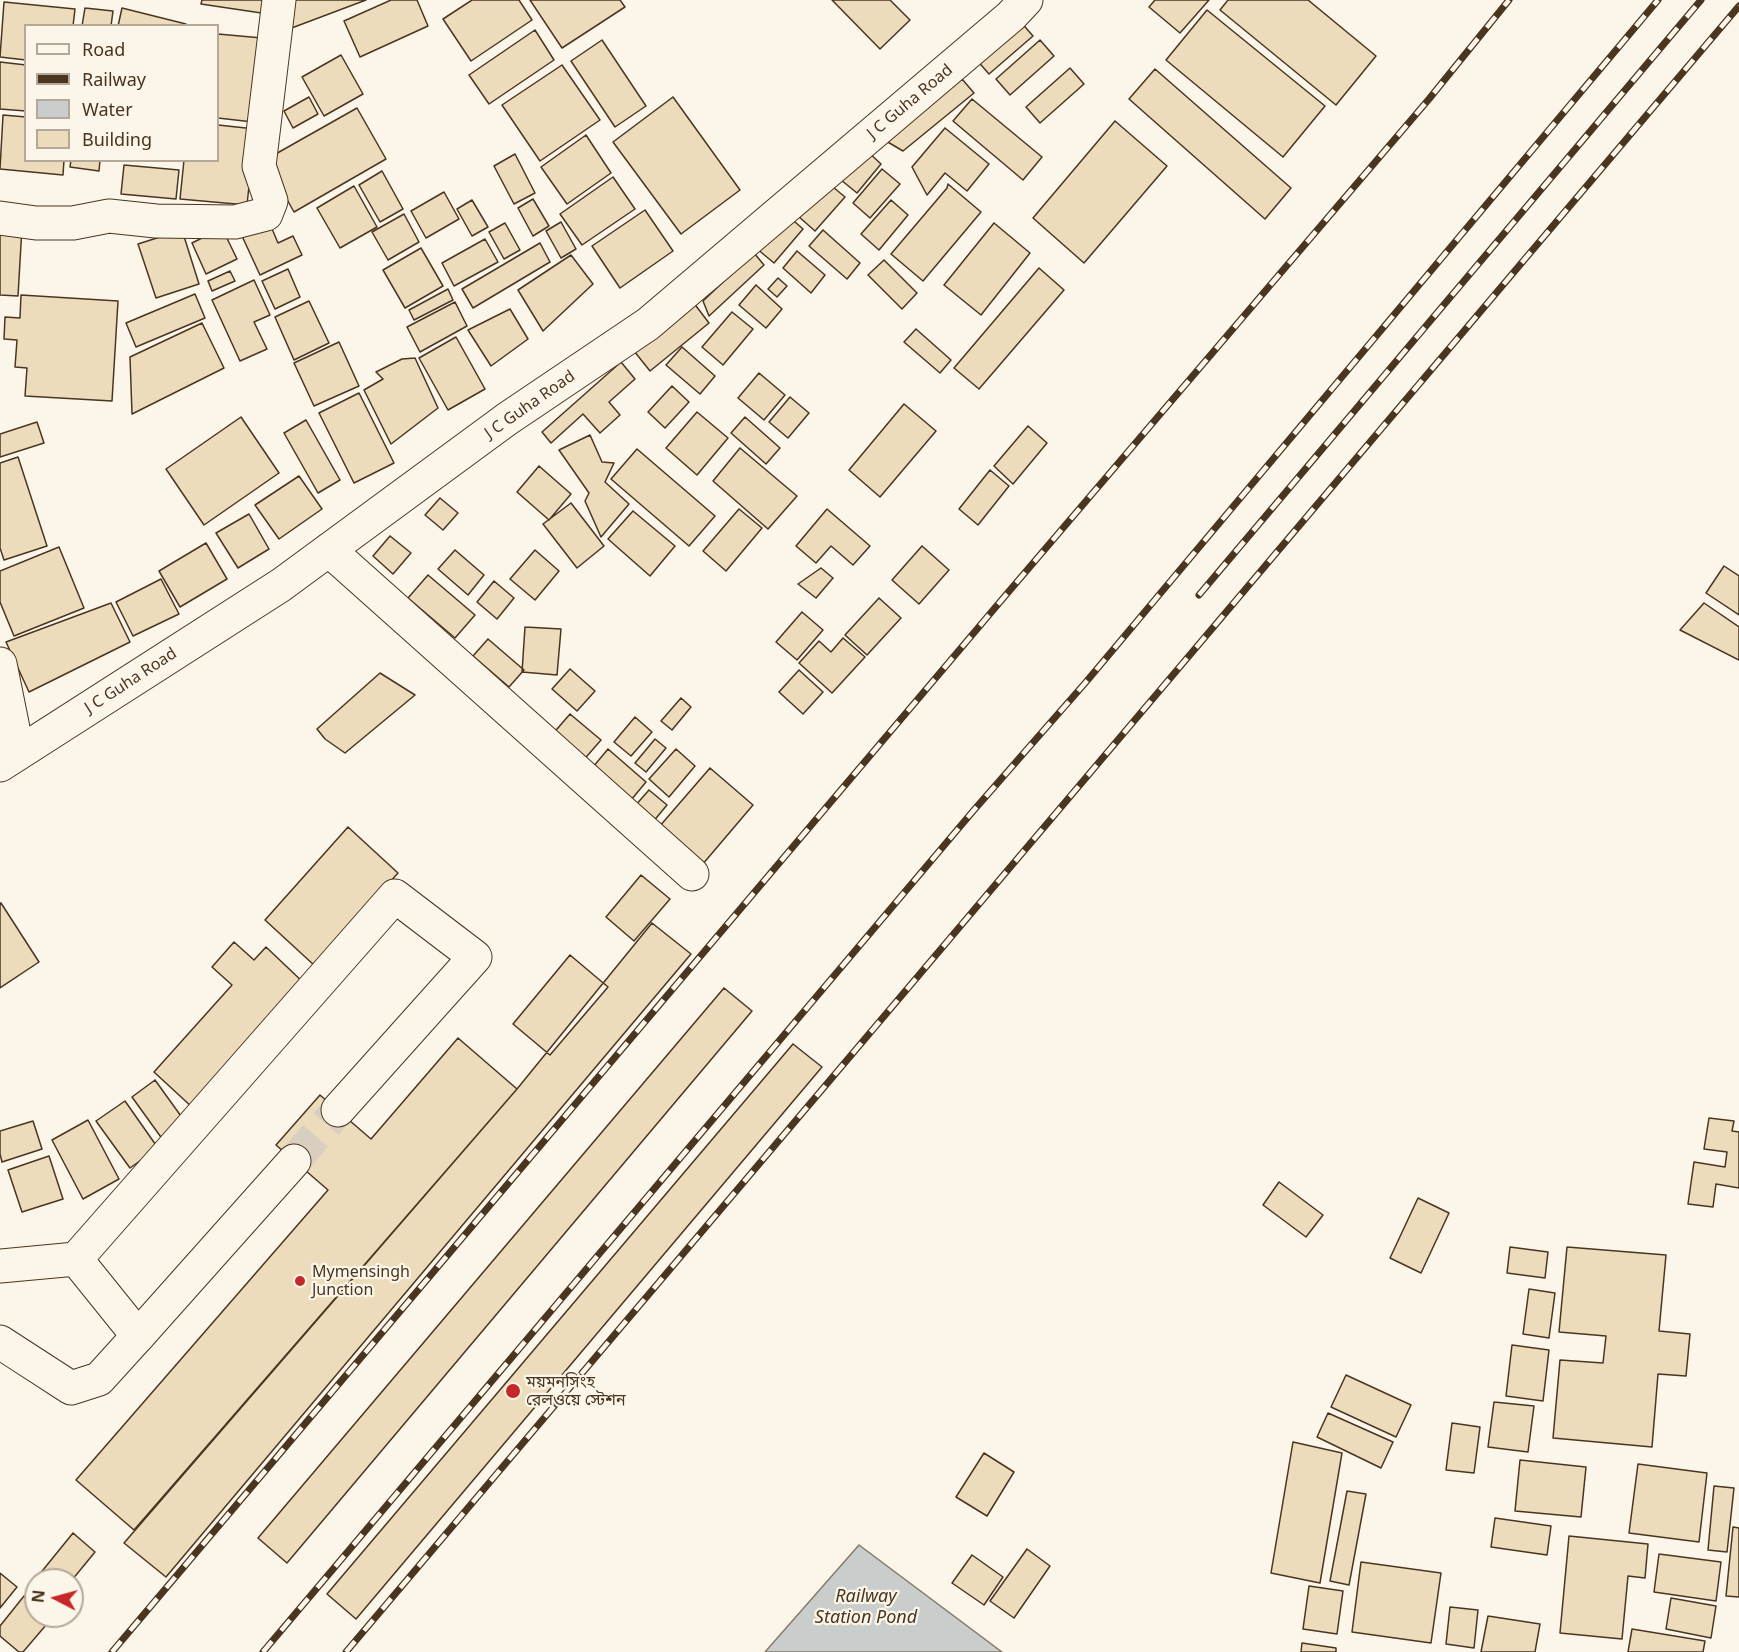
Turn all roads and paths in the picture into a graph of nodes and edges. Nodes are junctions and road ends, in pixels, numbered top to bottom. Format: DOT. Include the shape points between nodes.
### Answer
graph roads {
  1 [pos="279,0"];
  2 [pos="1026,0"];
  3 [pos="0,218"];
  4 [pos="329,550"];
  5 [pos="0,664"];
  6 [pos="9,759"];
  7 [pos="692,874"];
  8 [pos="338,1110"];
  9 [pos="294,1161"];
  10 [pos="76,1259"];
  11 [pos="0,1266"];
  12 [pos="138,1336"];
  13 [pos="0,1342"];
  1 -- 3 [label="street" via="259,166 271,201 266,214 235,222 109,216 73,223"];
  2 -- 4 [label="street, J C Guha Road" via="648,324 507,419"];
  4 -- 6 [label="street, J C Guha Road" via="281,585"];
  4 -- 7 [label="street"];
  5 -- 6 [label="street"];
  8 -- 10 [label="street" via="475,957 395,896"];
  9 -- 12 [label="street"];
  10 -- 11 [label="street"];
  10 -- 12 [label="street"];
  12 -- 13 [label="street" via="99,1379 71,1388"];
}
